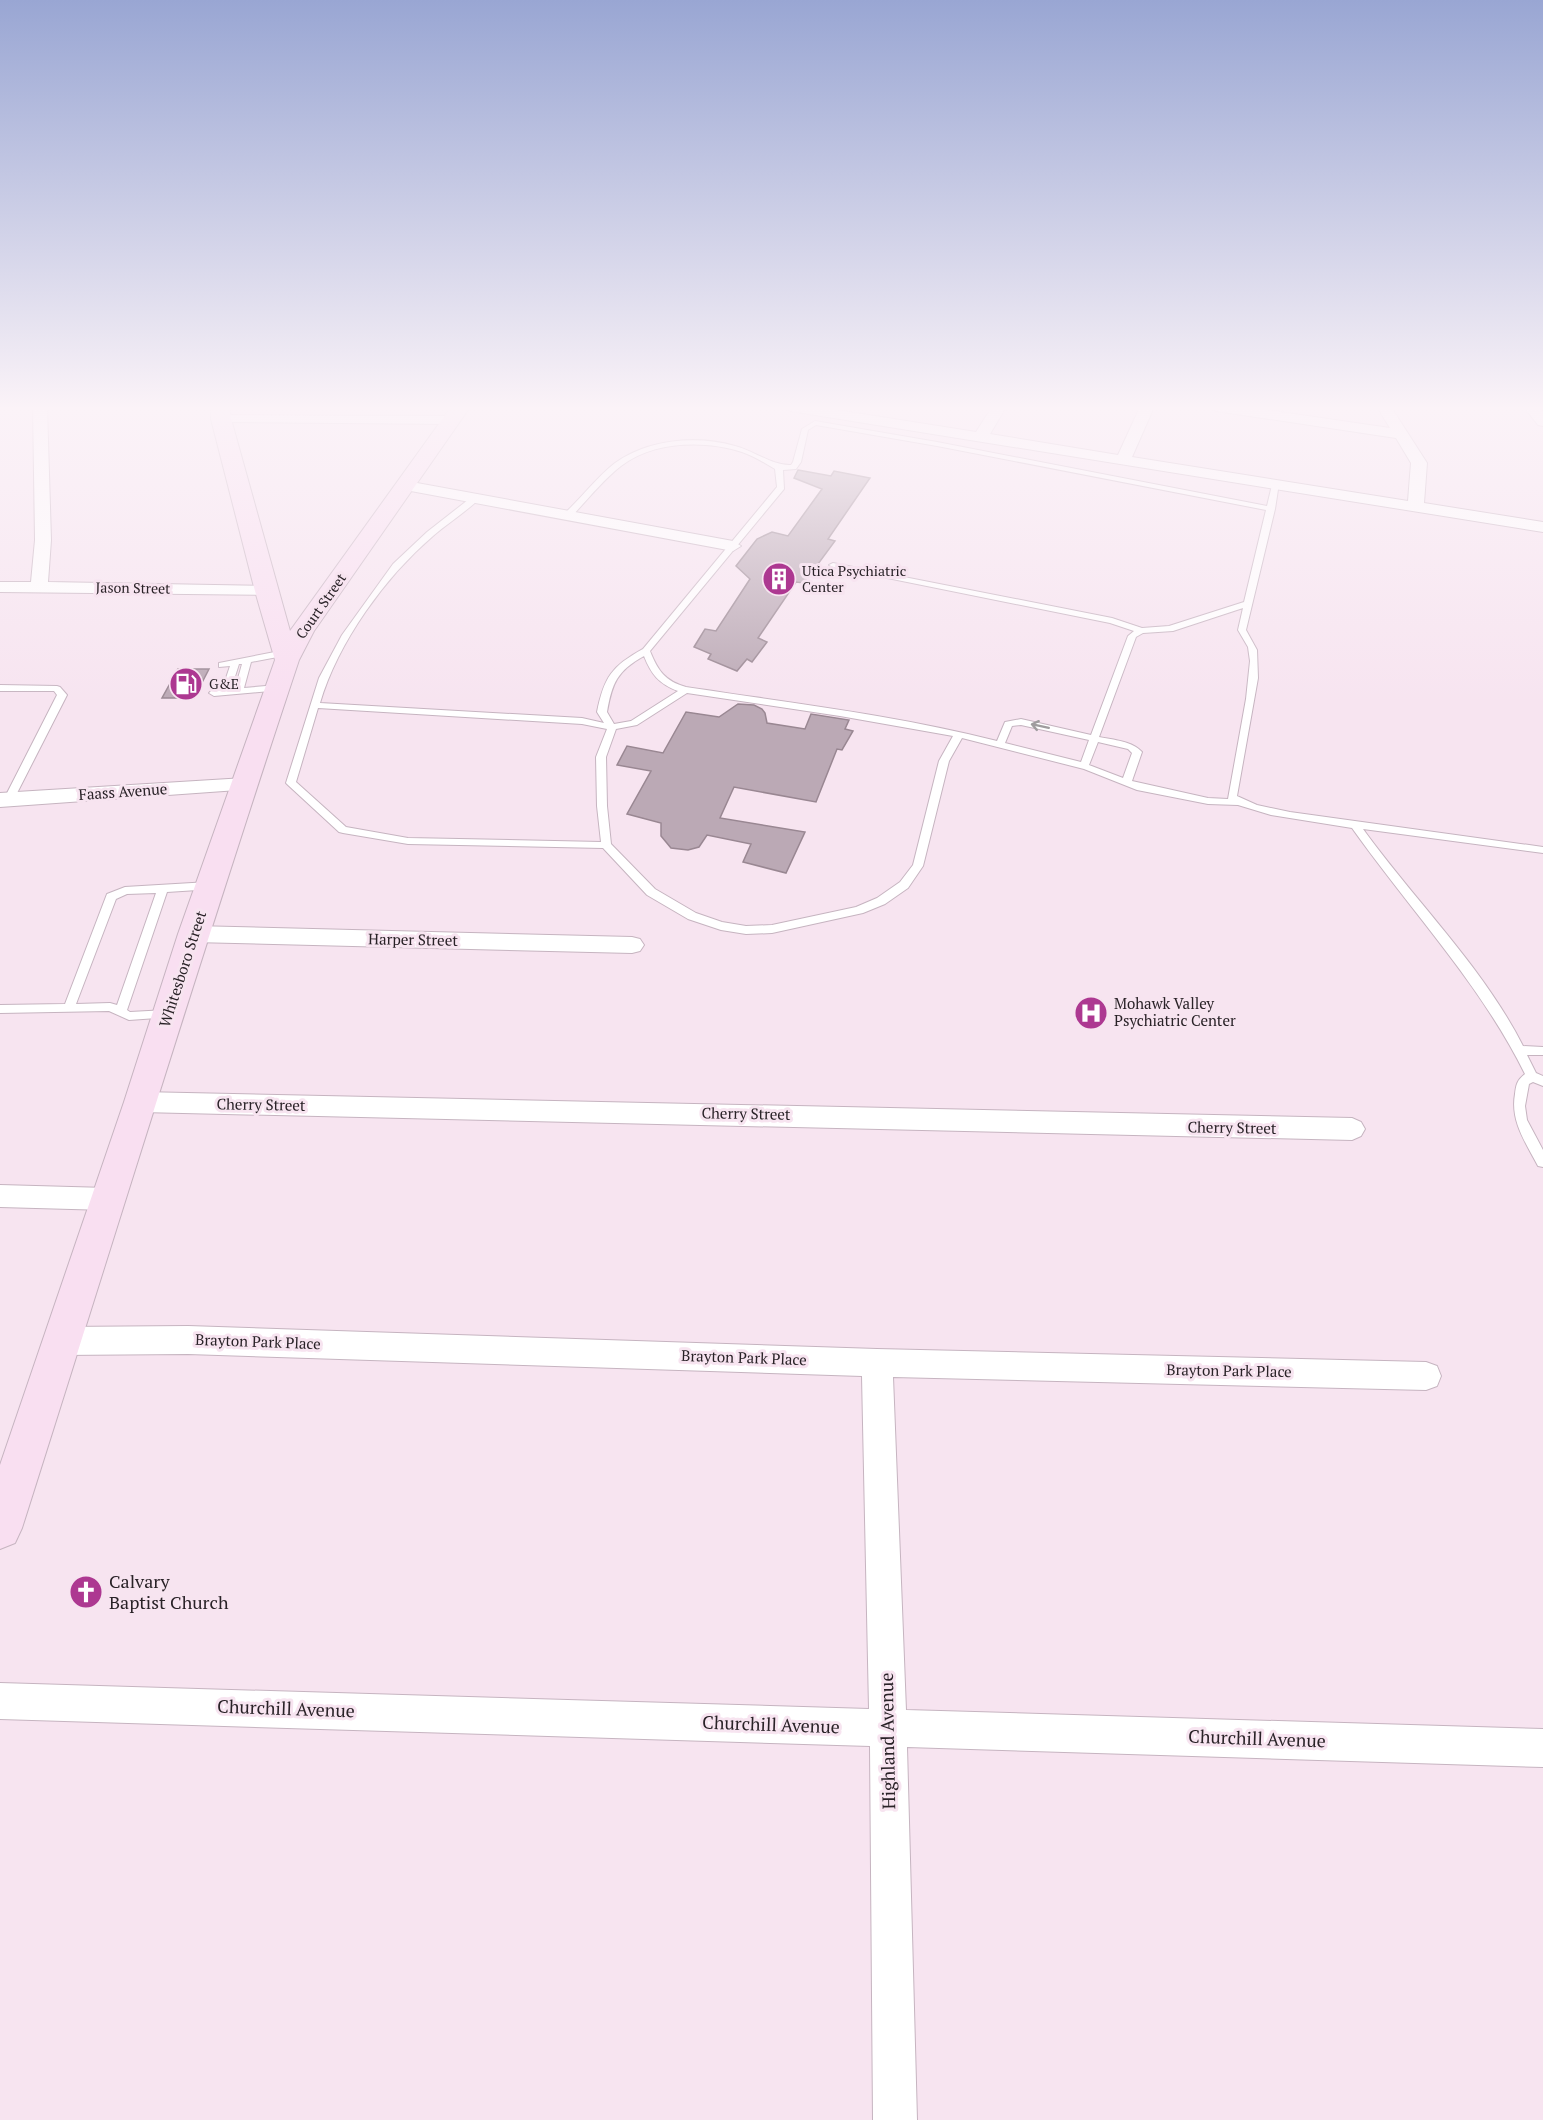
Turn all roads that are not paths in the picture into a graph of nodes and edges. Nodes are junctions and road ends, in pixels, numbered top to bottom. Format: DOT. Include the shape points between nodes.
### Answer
graph roads {
  1 [pos="42,506"];
  2 [pos="244,506"];
  3 [pos="392,506"];
  4 [pos="466,506"];
  5 [pos="522,506"];
  6 [pos="577,506"];
  7 [pos="766,506"];
  8 [pos="1254,506"];
  9 [pos="1271,506"];
  10 [pos="1410,506"];
  11 [pos="1416,507"];
  12 [pos="1270,509"];
  13 [pos="569,514"];
  14 [pos="1543,527"];
  15 [pos="733,546"];
  16 [pos="833,565"];
  17 [pos="0,587"];
  18 [pos="39,587"];
  19 [pos="266,591"];
  20 [pos="1248,604"];
  21 [pos="1142,631"];
  22 [pos="646,651"];
  23 [pos="247,661"];
  24 [pos="236,663"];
  25 [pos="222,665"];
  26 [pos="283,667"];
  27 [pos="0,688"];
  28 [pos="685,690"];
  29 [pos="239,691"];
  30 [pos="226,692"];
  31 [pos="214,693"];
  32 [pos="314,705"];
  33 [pos="612,727"];
  34 [pos="959,735"];
  35 [pos="1094,738"];
  36 [pos="1000,745"];
  37 [pos="1084,766"];
  38 [pos="1126,783"];
  39 [pos="245,784"];
  40 [pos="5,800"];
  41 [pos="1237,802"];
  42 [pos="1355,825"];
  43 [pos="606,845"];
  44 [pos="1543,850"];
  45 [pos="210,885"];
  46 [pos="163,888"];
  47 [pos="193,934"];
  48 [pos="632,945"];
  49 [pos="69,1008"];
  50 [pos="0,1009"];
  51 [pos="121,1011"];
  52 [pos="169,1014"];
  53 [pos="1521,1050"];
  54 [pos="1543,1051"];
  55 [pos="1537,1078"];
  56 [pos="141,1102"];
  57 [pos="1352,1129"];
  58 [pos="1543,1162"];
  59 [pos="0,1196"];
  60 [pos="107,1200"];
  61 [pos="62,1341"];
  62 [pos="877,1363"];
  63 [pos="1426,1376"];
  64 [pos="11,1458"];
  65 [pos="0,1528"];
  66 [pos="0,1701"];
  67 [pos="888,1728"];
  68 [pos="1543,1748"];
  69 [pos="895,2120"];
  1 -- 18 [label="street"];
  2 -- 19 [label="street"];
  3 -- 26 [label="street, Court Street" via="302,631"];
  4 -- 32 [label="lane" via="396,566 346,635 322,678"];
  5 -- 13 [label="street"];
  6 -- 13 [label="lane"];
  7 -- 15 [label="lane"];
  8 -- 12 [label="lane"];
  9 -- 12 [label="lane"];
  10 -- 11 [label="street"];
  11 -- 14 [label="street"];
  12 -- 20 [label="lane"];
  13 -- 15 [label="street"];
  15 -- 22 [label="lane"];
  16 -- 21 [label="lane" via="1113,621"];
  17 -- 18 [label="street, Jason Street"];
  18 -- 19 [label="street, Jason Street"];
  19 -- 26 [label="street"];
  20 -- 21 [label="lane" via="1170,629"];
  20 -- 41 [label="lane" via="1242,630 1253,650 1253,677 1232,797"];
  21 -- 35 [label="lane" via="1132,636"];
  22 -- 28 [label="lane" via="655,675 666,684"];
  22 -- 33 [label="lane" via="626,662 607,683 602,712"];
  23 -- 24 [label="lane"];
  23 -- 26 [label="lane"];
  23 -- 29 [label="lane"];
  24 -- 25 [label="lane"];
  24 -- 30 [label="lane"];
  26 -- 29 [label="lane"];
  26 -- 39 [label="street, Whitesboro Street"];
  27 -- 40 [label="lane" via="50,688 62,695"];
  28 -- 33 [label="lane" via="634,723"];
  28 -- 34 [label="lane"];
  29 -- 30 [label="lane"];
  30 -- 31 [label="lane"];
  32 -- 33 [label="lane" via="582,721"];
  32 -- 43 [label="lane" via="291,783 343,830 408,841"];
  33 -- 43 [label="lane" via="601,757"];
  34 -- 36 [label="lane"];
  34 -- 43 [label="lane" via="944,761 918,866 904,885 859,910 772,929 721,926 692,916 651,892"];
  35 -- 36 [label="lane, one-way" via="1013,722 1008,724"];
  35 -- 37 [label="lane"];
  35 -- 38 [label="lane" via="1136,750"];
  36 -- 37 [label="lane"];
  37 -- 38 [label="lane"];
  38 -- 41 [label="lane" via="1208,801"];
  39 -- 40 [label="street, Faass Avenue"];
  39 -- 45 [label="street, Whitesboro Street"];
  41 -- 42 [label="lane"];
  42 -- 44 [label="lane"];
  42 -- 53 [label="lane" via="1456,954"];
  45 -- 46 [label="lane"];
  45 -- 47 [label="street, Whitesboro Street"];
  46 -- 49 [label="lane" via="125,891 111,897"];
  46 -- 51 [label="lane"];
  47 -- 48 [label="street, Harper Street"];
  47 -- 52 [label="street, Whitesboro Street"];
  49 -- 50 [label="lane"];
  49 -- 51 [label="lane" via="110,1007"];
  51 -- 52 [label="lane" via="129,1016"];
  52 -- 56 [label="street, Whitesboro Street"];
  53 -- 54 [label="lane"];
  53 -- 55 [label="lane"];
  55 -- 58 [label="lane" via="1523,1082 1519,1106 1521,1120"];
  56 -- 57 [label="street, Cherry Street"];
  56 -- 60 [label="street, Whitesboro Street"];
  59 -- 60 [label="street"];
  60 -- 61 [label="street, Whitesboro Street"];
  61 -- 62 [label="street, Brayton Park Place" via="200,1340"];
  61 -- 64 [label="street, Whitesboro Street"];
  62 -- 63 [label="street, Brayton Park Place"];
  62 -- 67 [label="street, Highland Avenue"];
  64 -- 65 [label="street, Whitesboro Street"];
  66 -- 67 [label="street, Churchill Avenue"];
  67 -- 68 [label="street, Churchill Avenue"];
  67 -- 69 [label="street, Highland Avenue"];
}
